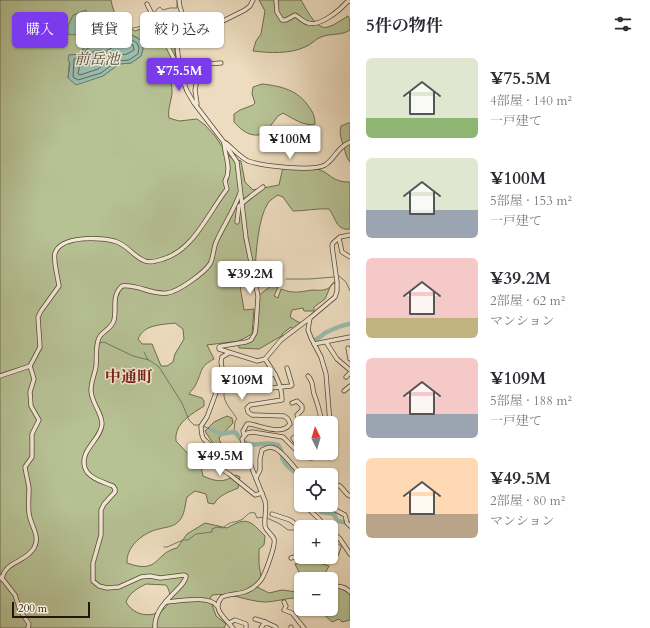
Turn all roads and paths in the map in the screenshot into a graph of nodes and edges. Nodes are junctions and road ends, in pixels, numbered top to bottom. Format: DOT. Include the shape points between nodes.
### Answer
graph roads {
  1 [pos="179,0"];
  2 [pos="253,0"];
  3 [pos="276,0"];
  4 [pos="350,1"];
  5 [pos="147,4"];
  6 [pos="182,12"];
  7 [pos="224,20"];
  8 [pos="177,48"];
  9 [pos="221,63"];
  10 [pos="178,67"];
  11 [pos="198,109"];
  12 [pos="224,141"];
  13 [pos="350,142"];
  14 [pos="263,187"];
  15 [pos="240,193"];
  16 [pos="241,204"];
  17 [pos="237,222"];
  18 [pos="350,235"];
  19 [pos="339,238"];
  20 [pos="350,257"];
  21 [pos="306,323"];
  22 [pos="350,337"];
  23 [pos="326,342"];
  24 [pos="314,344"];
  25 [pos="348,348"];
  26 [pos="230,353"];
  27 [pos="265,359"];
  28 [pos="350,359"];
  29 [pos="343,364"];
  30 [pos="30,366"];
  31 [pos="287,368"];
  32 [pos="350,370"];
  33 [pos="350,373"];
  34 [pos="275,374"];
  35 [pos="1,375"];
  36 [pos="308,376"];
  37 [pos="346,377"];
  38 [pos="350,386"];
  39 [pos="281,387"];
  40 [pos="344,392"];
  41 [pos="292,403"];
  42 [pos="297,416"];
  43 [pos="321,416"];
  44 [pos="329,416"];
  45 [pos="243,439"];
  46 [pos="294,447"];
  47 [pos="294,468"];
  48 [pos="256,478"];
  49 [pos="338,486"];
  50 [pos="262,493"];
  51 [pos="350,496"];
  52 [pos="338,511"];
  53 [pos="310,512"];
  54 [pos="272,514"];
  55 [pos="321,520"];
  56 [pos="294,523"];
  57 [pos="350,526"];
  58 [pos="338,537"];
  59 [pos="350,554"];
  60 [pos="294,557"];
  61 [pos="291,558"];
  62 [pos="1,577"];
  63 [pos="338,587"];
  64 [pos="350,592"];
  65 [pos="166,602"];
  66 [pos="284,602"];
  67 [pos="217,606"];
  68 [pos="255,619"];
  69 [pos="265,622"];
  70 [pos="229,623"];
  71 [pos="28,628"];
  72 [pos="155,628"];
  73 [pos="233,628"];
  74 [pos="246,628"];
  75 [pos="261,628"];
  76 [pos="276,628"];
  77 [pos="304,628"];
  1 -- 6 [label="street"];
  2 -- 7 [label="street" via="245,10"];
  3 -- 4 [label="street" via="277,12 282,20 295,14 312,24 332,16"];
  5 -- 10 [label="street"];
  8 -- 10 [label="street"];
  9 -- 11 [label="street" via="207,64 199,69 195,94"];
  10 -- 11 [label="street" via="187,91"];
  11 -- 12 [label="street"];
  12 -- 13 [label="street" via="250,161 305,169 327,164 340,147"];
  12 -- 15 [label="street" via="236,162"];
  12 -- 30 [label="street" via="228,165 225,181 227,189 193,238 180,251 159,261 148,262 117,242 77,239 58,249 55,255 59,286 40,311 40,347"];
  14 -- 16 [label="street"];
  15 -- 16 [label="street"];
  15 -- 65 [label="street" via="217,240 209,264 185,285 167,293 149,291 136,286 122,286 115,298 113,324 100,336 96,349 91,389 92,400 102,419 102,426 84,462 90,475 113,486 115,492 101,510 101,535 93,563 93,581 107,588 119,587 141,577 186,576 184,583"];
  16 -- 17 [label="street"];
  16 -- 26 [label="street" via="258,297 256,326 253,337 246,342 219,348"];
  18 -- 19 [label="street"];
  19 -- 20 [label="street" via="342,252"];
  19 -- 21 [label="street" via="332,243 337,282 336,297"];
  21 -- 24 [label="street"];
  21 -- 27 [label="street" via="281,340"];
  22 -- 23 [label="street"];
  23 -- 24 [label="street"];
  23 -- 29 [label="street"];
  24 -- 44 [label="street" via="326,374"];
  25 -- 28 [label="street"];
  26 -- 27 [label="street" via="257,360"];
  26 -- 50 [label="street" via="222,357 223,374 207,417 201,426 201,435 211,446 221,469 255,495"];
  27 -- 34 [label="street"];
  28 -- 29 [label="street"];
  29 -- 32 [label="street"];
  30 -- 35 [label="street"];
  30 -- 62 [label="street" via="34,379 30,392 31,406 39,420 32,434 32,457 25,467 29,490 29,515 36,540 34,549 27,556 8,566"];
  31 -- 39 [label="street" via="292,385"];
  33 -- 37 [label="street"];
  34 -- 39 [label="street"];
  34 -- 39 [label="street" via="237,378 241,391"];
  36 -- 43 [label="street" via="312,380"];
  38 -- 40 [label="street"];
  39 -- 45 [label="street" via="282,400 250,405 247,410 252,415 284,416 290,421 289,426 268,430 247,424"];
  41 -- 42 [label="street" via="296,401 302,406"];
  45 -- 46 [label="street" via="247,433 253,432 283,437"];
  45 -- 48 [label="street"];
  47 -- 48 [label="street" via="279,451 267,447 262,450 260,470"];
  48 -- 50 [label="street"];
  49 -- 51 [label="street"];
  50 -- 67 [label="street" via="266,506 266,528 274,541 265,571 250,590 222,597"];
  52 -- 57 [label="street" via="345,515"];
  53 -- 55 [label="street"];
  54 -- 56 [label="street"];
  58 -- 59 [label="street"];
  60 -- 61 [label="street"];
  62 -- 71 [label="street" via="15,595"];
  63 -- 64 [label="street" via="346,588"];
  65 -- 67 [label="street" via="200,599 210,600"];
  65 -- 72 [label="street" via="157,614"];
  66 -- 77 [label="street" via="284,610 292,613"];
  67 -- 70 [label="street" via="218,612"];
  68 -- 69 [label="street"];
  69 -- 75 [label="street"];
  69 -- 76 [label="street"];
  70 -- 73 [label="street"];
  70 -- 74 [label="street" via="235,620 246,624"];
}
